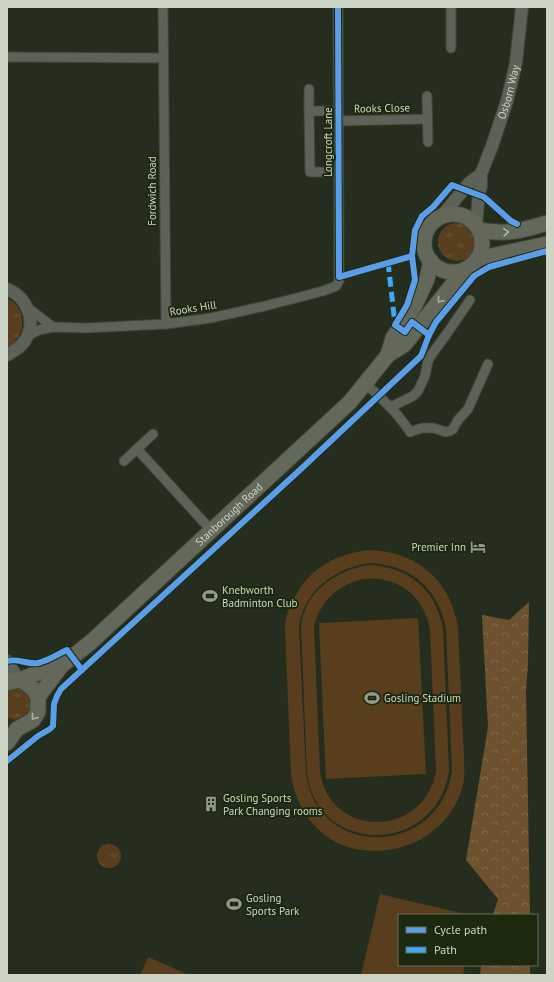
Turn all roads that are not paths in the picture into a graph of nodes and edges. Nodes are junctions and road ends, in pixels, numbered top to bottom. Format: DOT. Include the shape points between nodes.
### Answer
graph roads {
  1 [pos="163,7"];
  2 [pos="338,7"];
  3 [pos="451,7"];
  4 [pos="522,7"];
  5 [pos="451,48"];
  6 [pos="7,57"];
  7 [pos="163,58"];
  8 [pos="309,89"];
  9 [pos="427,96"];
  10 [pos="309,111"];
  11 [pos="338,111"];
  12 [pos="427,118"];
  13 [pos="338,120"];
  14 [pos="428,142"];
  15 [pos="338,172"];
  16 [pos="480,174"];
  17 [pos="441,216"];
  18 [pos="547,223"];
  19 [pos="478,227"];
  20 [pos="547,244"];
  21 [pos="477,259"];
  22 [pos="431,261"];
  23 [pos="464,270"];
  24 [pos="334,288"];
  25 [pos="7,289"];
  26 [pos="470,300"];
  27 [pos="27,307"];
  28 [pos="166,324"];
  29 [pos="53,327"];
  30 [pos="27,336"];
  31 [pos="8,355"];
  32 [pos="388,355"];
  33 [pos="488,364"];
  34 [pos="366,384"];
  35 [pos="391,407"];
  36 [pos="153,434"];
  37 [pos="137,449"];
  38 [pos="124,461"];
  39 [pos="211,530"];
  40 [pos="7,660"];
  41 [pos="62,665"];
  42 [pos="15,681"];
  43 [pos="38,697"];
  44 [pos="12,727"];
  45 [pos="7,743"];
  1 -- 7 [label="street, Fordwich Road"];
  2 -- 11 [label="street, Longcroft Lane"];
  3 -- 5 [label="street"];
  4 -- 16 [label="street, Osborn Way" via="516,63 507,101"];
  6 -- 7 [label="street"];
  7 -- 28 [label="street, Fordwich Road"];
  8 -- 10 [label="street, Longcroft Lane"];
  9 -- 12 [label="street"];
  10 -- 11 [label="street, Longcroft Lane"];
  10 -- 15 [label="street, Longcroft Lane" via="310,172"];
  11 -- 13 [label="street, Longcroft Lane"];
  12 -- 13 [label="street, Rooks Close"];
  12 -- 14 [label="street"];
  13 -- 15 [label="street, Longcroft Lane"];
  15 -- 24 [label="street, Longcroft Lane" via="339,281"];
  16 -- 17 [label="street, Osborn Way" via="469,182"];
  16 -- 19 [label="street, Osborn Way"];
  17 -- 19 [label="main road" via="450,213 466,216"];
  17 -- 22 [label="main road" via="431,225 425,236 426,254"];
  19 -- 18 [label="main road, one-way" via="497,233 509,233"];
  19 -- 21 [label="main road" via="482,244"];
  20 -- 21 [label="main road"];
  21 -- 23 [label="main road"];
  22 -- 23 [label="main road" via="445,270"];
  22 -- 32 [label="main road, Stanborough Road" via="427,279 415,305 393,338"];
  23 -- 32 [label="main road, Stanborough Road, one-way" via="404,345"];
  24 -- 28 [label="street, Rooks Hill" via="211,318"];
  25 -- 27 [label="street" via="22,299"];
  26 -- 35 [label="street" via="428,361 418,391"];
  27 -- 29 [label="street"];
  27 -- 30 [label="street" via="30,319"];
  28 -- 29 [label="street, Rooks Hill"];
  29 -- 30 [label="street, Rooks Hill"];
  30 -- 31 [label="street" via="24,342"];
  32 -- 34 [label="main road, Stanborough Road"];
  33 -- 35 [label="street" via="468,410 450,432 433,428 410,432"];
  34 -- 35 [label="street"];
  34 -- 39 [label="main road, Stanborough Road" via="350,402"];
  36 -- 37 [label="street"];
  37 -- 38 [label="street"];
  37 -- 39 [label="street"];
  39 -- 41 [label="main road, Stanborough Road"];
  40 -- 42 [label="street"];
  41 -- 42 [label="main road, Stanborough Road"];
  41 -- 43 [label="main road, Stanborough Road"];
  42 -- 43 [label="main road" via="27,684"];
  43 -- 44 [label="main road, Stanborough Road, one-way" via="38,712 33,720"];
  44 -- 45 [label="main road, Stanborough Road"];
}
